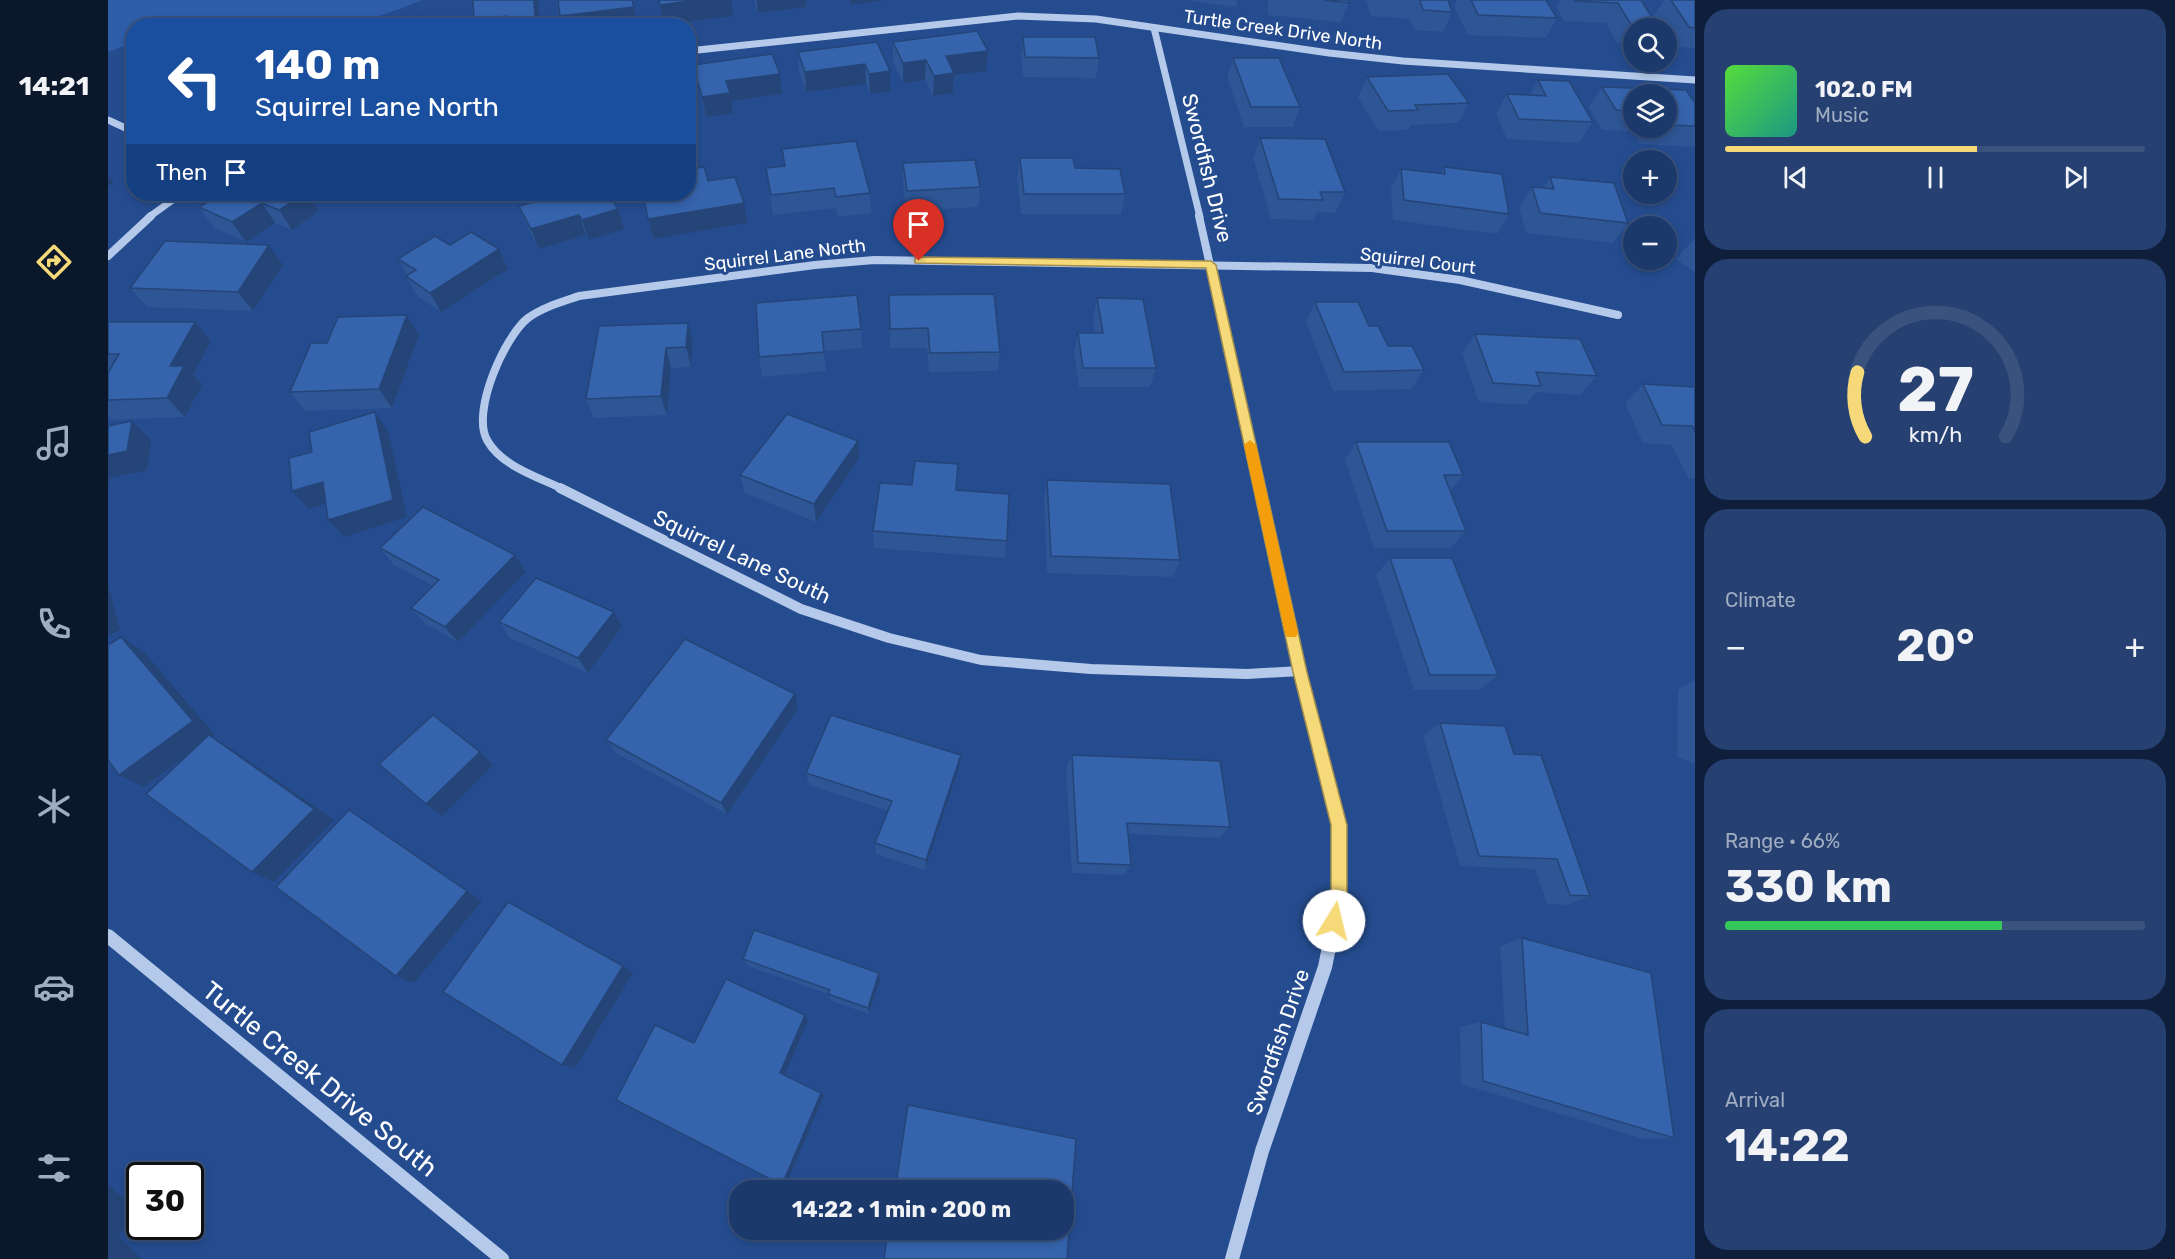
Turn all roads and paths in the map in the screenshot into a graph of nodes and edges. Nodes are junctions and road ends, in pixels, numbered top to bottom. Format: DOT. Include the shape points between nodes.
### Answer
graph roads {
  1 [pos="1154,28"];
  2 [pos="696,50"];
  3 [pos="1695,80"];
  4 [pos="108,120"];
  5 [pos="126,128"];
  6 [pos="171,201"];
  7 [pos="108,256"];
  8 [pos="1211,265"];
  9 [pos="1618,315"];
  10 [pos="498,359"];
  11 [pos="1300,672"];
  12 [pos="108,936"];
  13 [pos="502,1259"];
  14 [pos="1232,1259"];
  1 -- 2 [label="street, Turtle Creek Drive North" via="1096,19 1018,16"];
  1 -- 3 [label="street, Turtle Creek Drive North" via="1403,61"];
  1 -- 8 [label="street, Swordfish Drive"];
  4 -- 5 [label="street"];
  6 -- 7 [label="street"];
  8 -- 9 [label="street, Squirrel Court" via="1372,268 1460,280"];
  8 -- 10 [label="street, Squirrel Lane North" via="874,260 814,265 579,296 555,303 530,316 510,334"];
  8 -- 11 [label="street, Swordfish Drive"];
  10 -- 11 [label="street, Squirrel Lane South" via="483,410 485,437 506,461 801,609 889,638 981,660 1103,670"];
  11 -- 14 [label="street, Swordfish Drive" via="1339,825 1339,898 1324,967 1262,1150"];
  12 -- 13 [label="street, Turtle Creek Drive South"];
}
